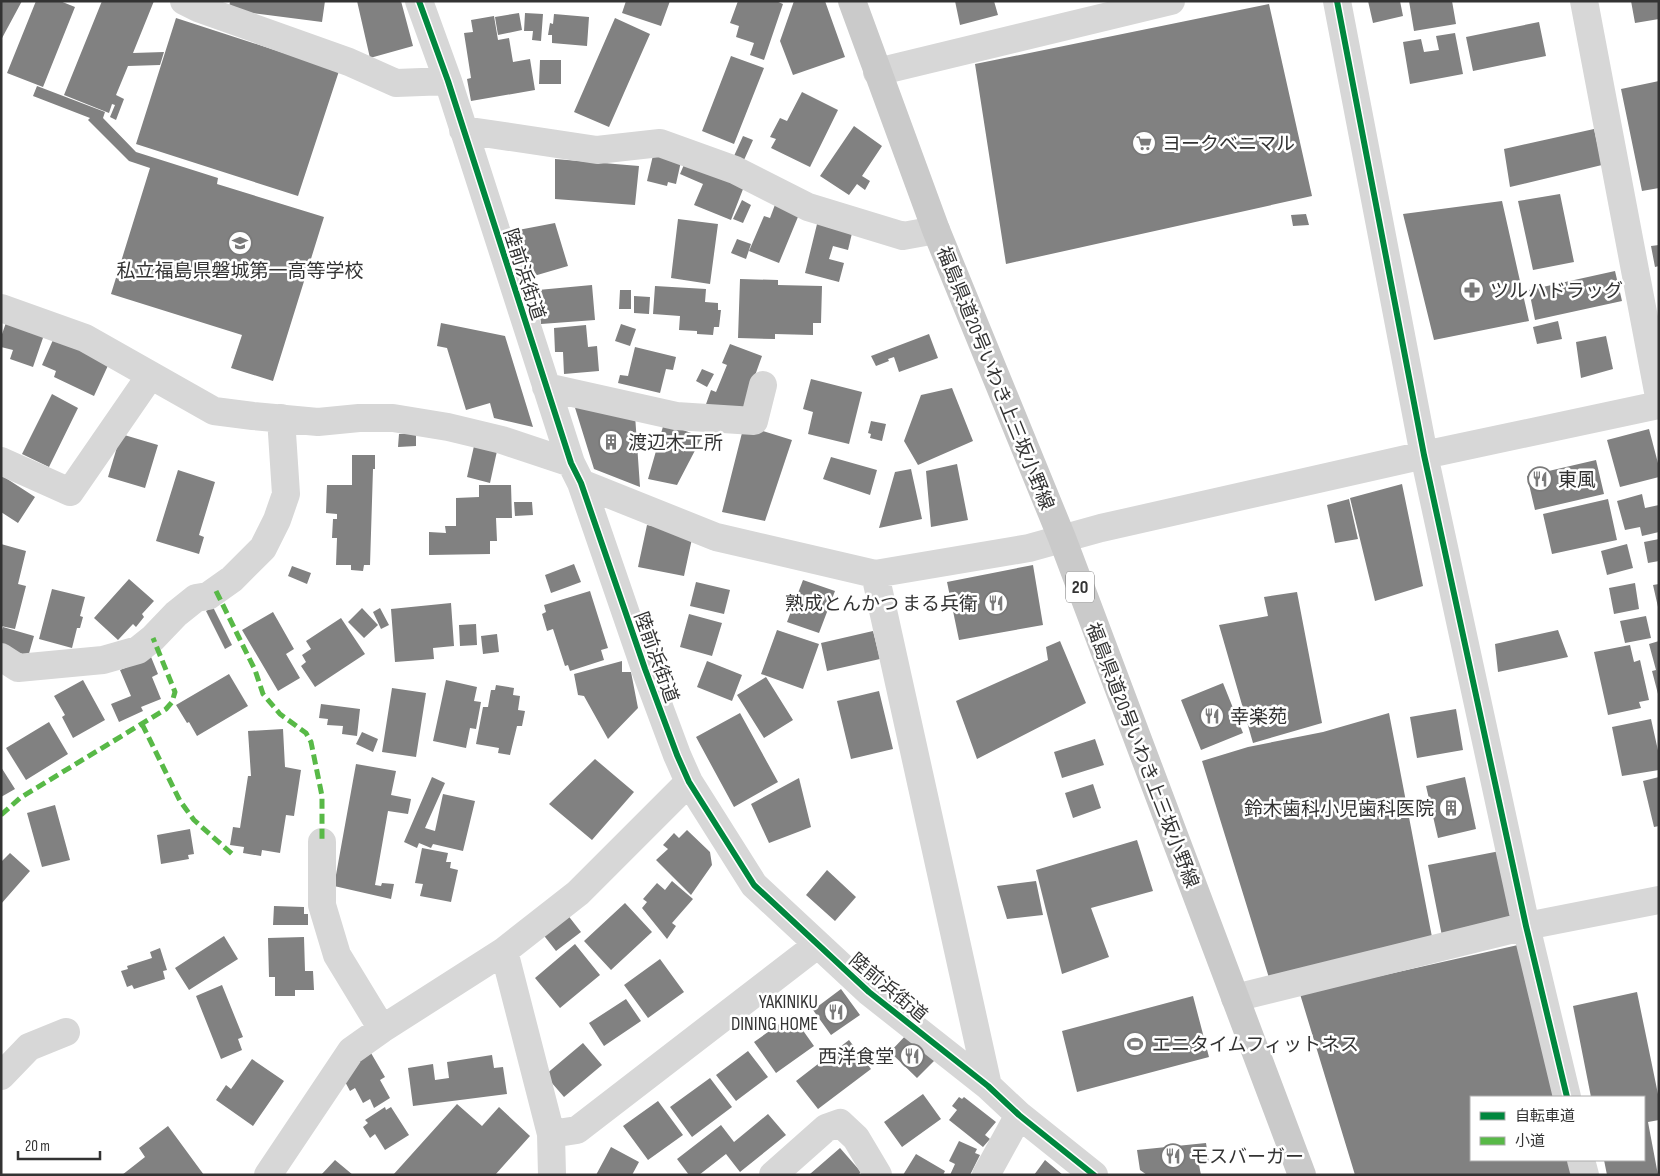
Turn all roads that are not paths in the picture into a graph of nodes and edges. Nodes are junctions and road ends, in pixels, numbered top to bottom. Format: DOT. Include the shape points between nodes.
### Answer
graph roads {
  1 [pos="184,1"];
  2 [pos="419,1"];
  3 [pos="852,1"];
  4 [pos="1171,1"];
  5 [pos="1337,1"];
  6 [pos="1584,1"];
  7 [pos="877,72"];
  8 [pos="448,81"];
  9 [pos="463,130"];
  10 [pos="936,230"];
  11 [pos="1,308"];
  12 [pos="150,376"];
  13 [pos="763,385"];
  14 [pos="546,387"];
  15 [pos="1659,396"];
  16 [pos="1659,405"];
  17 [pos="281,418"];
  18 [pos="1424,455"];
  19 [pos="1,461"];
  20 [pos="576,473"];
  21 [pos="1062,538"];
  22 [pos="875,574"];
  23 [pos="1,657"];
  24 [pos="690,782"];
  25 [pos="322,842"];
  26 [pos="1659,900"];
  27 [pos="1526,926"];
  28 [pos="817,945"];
  29 [pos="504,951"];
  30 [pos="1235,998"];
  31 [pos="382,1029"];
  32 [pos="66,1032"];
  33 [pos="1,1076"];
  34 [pos="988,1086"];
  35 [pos="1567,1096"];
  36 [pos="1019,1115"];
  37 [pos="551,1134"];
  38 [pos="1582,1161"];
  39 [pos="268,1175"];
  40 [pos="552,1175"];
  41 [pos="773,1175"];
  42 [pos="878,1175"];
  43 [pos="986,1175"];
  44 [pos="1094,1175"];
  45 [pos="1302,1175"];
  46 [pos="1585,1175"];
  1 -- 8 [label="street" via="349,62 396,83"];
  2 -- 8 [label="street, 陸前浜街道"];
  3 -- 7 [label="main road, 福島県道20号いわき上三坂小野線 / 20"];
  4 -- 7 [label="street"];
  5 -- 18 [label="street"];
  6 -- 15 [label="street"];
  7 -- 10 [label="main road, 福島県道20号いわき上三坂小野線 / 20"];
  8 -- 9 [label="street, 陸前浜街道"];
  9 -- 10 [label="street" via="597,150 660,143 735,170 816,210 903,236"];
  9 -- 14 [label="street, 陸前浜街道"];
  10 -- 21 [label="main road, 福島県道20号いわき上三坂小野線 / 20"];
  11 -- 12 [label="street" via="85,338"];
  12 -- 17 [label="street" via="214,411"];
  12 -- 19 [label="street" via="70,492"];
  13 -- 14 [label="street" via="754,421 676,416"];
  14 -- 20 [label="street, 陸前浜街道"];
  16 -- 18 [label="street"];
  17 -- 20 [label="street" via="318,422 393,418 448,427 502,440"];
  17 -- 23 [label="street" via="286,494 263,548 232,579 208,596 196,598 138,650 103,660 18,668"];
  18 -- 21 [label="street"];
  18 -- 27 [label="street"];
  20 -- 22 [label="street" via="716,537"];
  20 -- 24 [label="street, 陸前浜街道" via="676,755"];
  21 -- 22 [label="street" via="1029,548"];
  21 -- 30 [label="main road, 福島県道20号いわき上三坂小野線 / 20"];
  22 -- 34 [label="street"];
  24 -- 28 [label="street, 陸前浜街道" via="754,884"];
  24 -- 29 [label="street" via="578,893"];
  25 -- 31 [label="street" via="322,905 337,955"];
  26 -- 27 [label="street"];
  27 -- 30 [label="street"];
  27 -- 35 [label="street"];
  28 -- 34 [label="street, 陸前浜街道" via="869,992"];
  28 -- 37 [label="street" via="577,1130"];
  29 -- 31 [label="street"];
  29 -- 37 [label="street"];
  30 -- 45 [label="main road, 福島県道20号いわき上三坂小野線 / 20"];
  31 -- 39 [label="street" via="351,1051"];
  32 -- 33 [label="street" via="29,1047"];
  34 -- 36 [label="street, 陸前浜街道"];
  36 -- 43 [label="street"];
  36 -- 44 [label="street, 陸前浜街道"];
  37 -- 40 [label="street"];
  38 -- 46 [label="street"];
  41 -- 42 [label="street" via="826,1128 840,1123 856,1138"];
}
